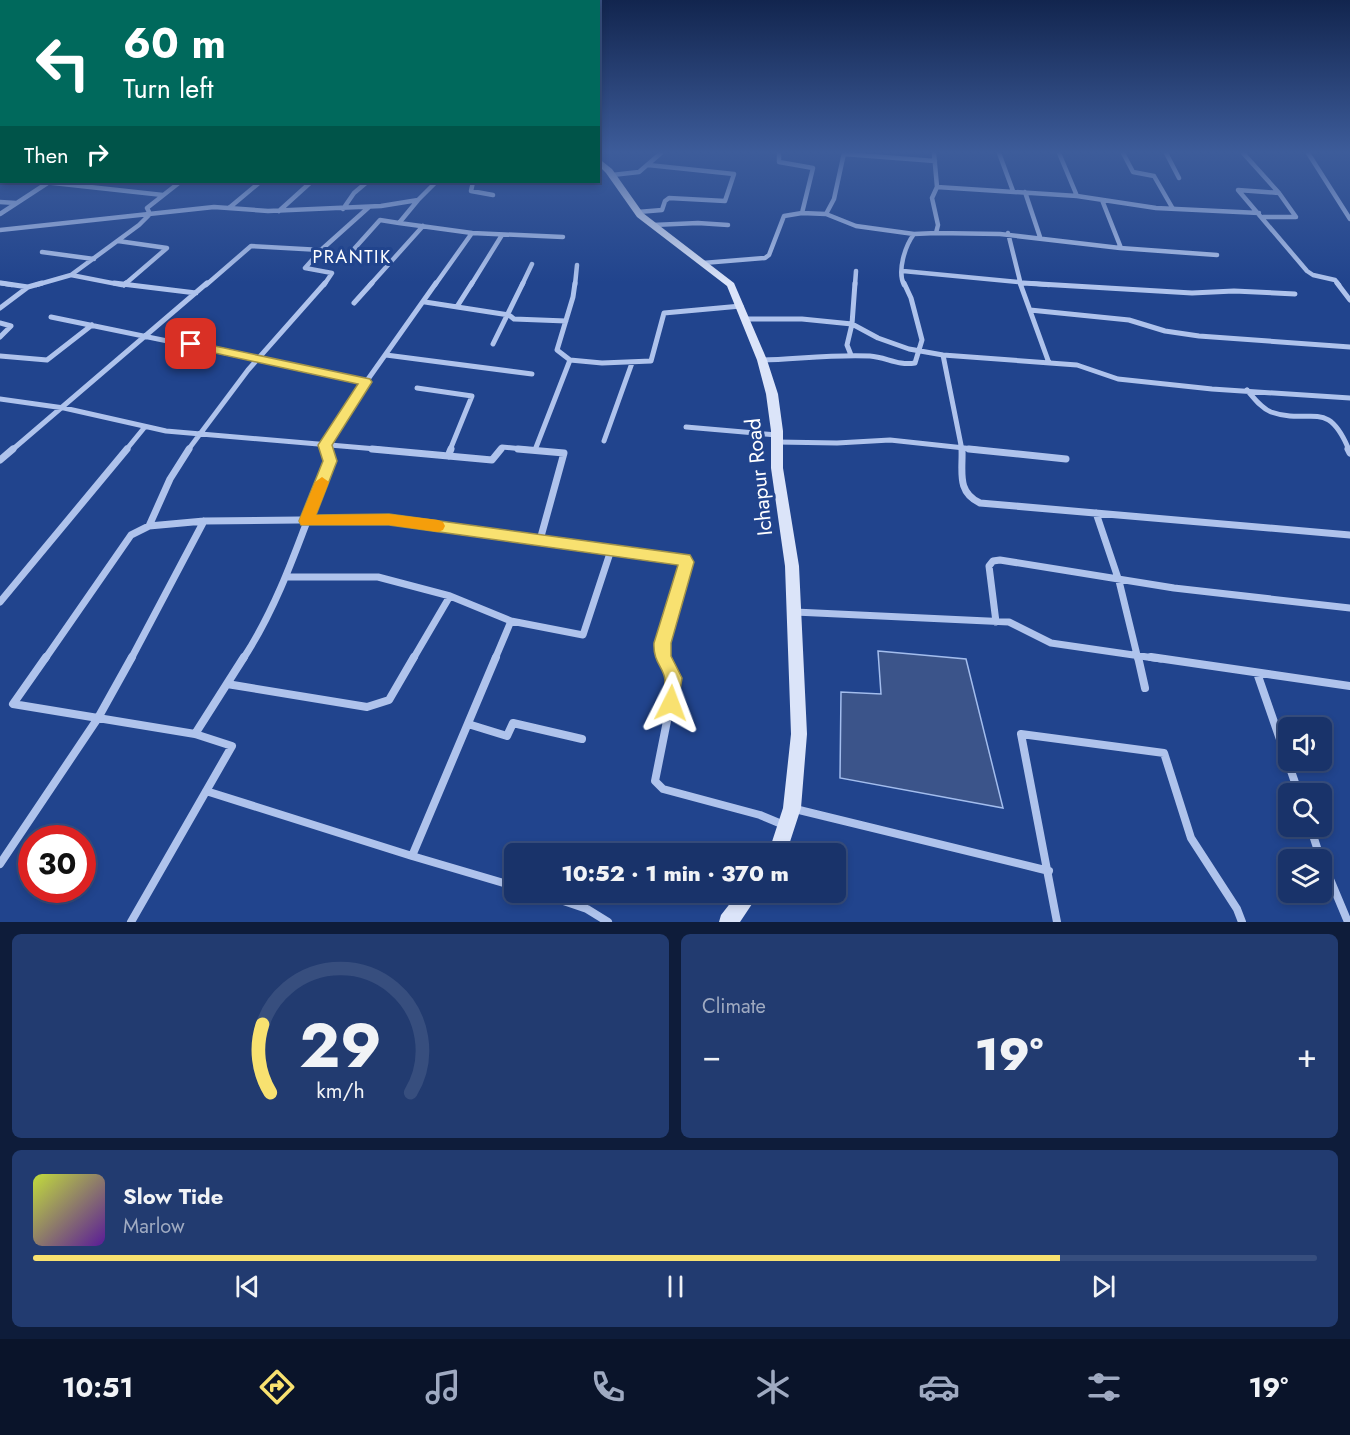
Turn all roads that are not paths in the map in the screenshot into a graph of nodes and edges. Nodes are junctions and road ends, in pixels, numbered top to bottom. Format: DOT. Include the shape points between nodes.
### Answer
graph roads {
  1 [pos="27,196"];
  2 [pos="163,196"];
  3 [pos="243,196"];
  4 [pos="296,196"];
  5 [pos="352,196"];
  6 [pos="422,196"];
  7 [pos="626,196"];
  8 [pos="727,196"];
  9 [pos="806,196"];
  10 [pos="835,196"];
  11 [pos="933,196"];
  12 [pos="1026,196"];
  13 [pos="1077,196"];
  14 [pos="1166,196"];
  15 [pos="1244,196"];
  16 [pos="1281,196"];
  17 [pos="1335,196"];
  18 [pos="418,200"];
  19 [pos="1102,200"];
  20 [pos="0,202"];
  21 [pos="16,203"];
  22 [pos="369,207"];
  23 [pos="229,208"];
  24 [pos="344,208"];
  25 [pos="1173,209"];
  26 [pos="279,211"];
  27 [pos="150,213"];
  28 [pos="638,213"];
  29 [pos="802,213"];
  30 [pos="0,214"];
  31 [pos="826,214"];
  32 [pos="1261,215"];
  33 [pos="1350,219"];
  34 [pos="399,223"];
  35 [pos="653,225"];
  36 [pos="728,225"];
  37 [pos="423,226"];
  38 [pos="0,230"];
  39 [pos="472,233"];
  40 [pos="936,233"];
  41 [pos="1008,233"];
  42 [pos="914,234"];
  43 [pos="502,235"];
  44 [pos="563,237"];
  45 [pos="1041,237"];
  46 [pos="117,241"];
  47 [pos="1121,248"];
  48 [pos="354,249"];
  49 [pos="321,250"];
  50 [pos="42,252"];
  51 [pos="1217,255"];
  52 [pos="94,259"];
  53 [pos="703,263"];
  54 [pos="532,264"];
  55 [pos="577,265"];
  56 [pos="856,271"];
  57 [pos="903,271"];
  58 [pos="71,275"];
  59 [pos="0,283"];
  60 [pos="1020,283"];
  61 [pos="124,285"];
  62 [pos="28,287"];
  63 [pos="196,293"];
  64 [pos="1295,294"];
  65 [pos="1350,300"];
  66 [pos="424,302"];
  67 [pos="354,303"];
  68 [pos="458,305"];
  69 [pos="742,306"];
  70 [pos="0,308"];
  71 [pos="1030,310"];
  72 [pos="509,315"];
  73 [pos="51,317"];
  74 [pos="746,319"];
  75 [pos="566,321"];
  76 [pos="0,323"];
  77 [pos="852,324"];
  78 [pos="92,325"];
  79 [pos="146,335"];
  80 [pos="0,337"];
  81 [pos="493,344"];
  82 [pos="1350,347"];
  83 [pos="919,351"];
  84 [pos="386,355"];
  85 [pos="851,355"];
  86 [pos="943,355"];
  87 [pos="0,356"];
  88 [pos="258,358"];
  89 [pos="570,360"];
  90 [pos="762,360"];
  91 [pos="632,363"];
  92 [pos="1049,363"];
  93 [pos="532,374"];
  94 [pos="366,382"];
  95 [pos="417,388"];
  96 [pos="1247,390"];
  97 [pos="1350,398"];
  98 [pos="0,399"];
  99 [pos="61,408"];
  100 [pos="686,427"];
  101 [pos="144,428"];
  102 [pos="198,436"];
  103 [pos="776,438"];
  104 [pos="604,441"];
  105 [pos="325,445"];
  106 [pos="962,448"];
  107 [pos="0,449"];
  108 [pos="535,450"];
  109 [pos="11,451"];
  110 [pos="1350,453"];
  111 [pos="448,456"];
  112 [pos="1066,459"];
  113 [pos="0,460"];
  114 [pos="1096,513"];
  115 [pos="204,521"];
  116 [pos="306,521"];
  117 [pos="149,526"];
  118 [pos="1350,535"];
  119 [pos="540,540"];
  120 [pos="611,550"];
  121 [pos="287,577"];
  122 [pos="1119,581"];
  123 [pos="450,596"];
  124 [pos="0,602"];
  125 [pos="1350,608"];
  126 [pos="795,612"];
  127 [pos="511,621"];
  128 [pos="996,622"];
  129 [pos="1137,656"];
  130 [pos="1257,673"];
  131 [pos="227,684"];
  132 [pos="1350,686"];
  133 [pos="1145,688"];
  134 [pos="98,718"];
  135 [pos="468,724"];
  136 [pos="195,734"];
  137 [pos="582,739"];
  138 [pos="1295,783"];
  139 [pos="206,791"];
  140 [pos="792,808"];
  141 [pos="787,826"];
  142 [pos="781,843"];
  143 [pos="412,856"];
  144 [pos="0,864"];
  145 [pos="1049,871"];
  146 [pos="504,883"];
  147 [pos="1332,884"];
  148 [pos="569,903"];
  149 [pos="743,903"];
  150 [pos="131,922"];
  151 [pos="608,922"];
  152 [pos="728,922"];
  153 [pos="1057,922"];
  154 [pos="1242,922"];
  155 [pos="1348,922"];
  1 -- 21 [label="street"];
  2 -- 27 [label="street" via="147,208"];
  3 -- 23 [label="street"];
  4 -- 26 [label="street"];
  5 -- 24 [label="street"];
  6 -- 18 [label="street"];
  7 -- 28 [label="street, Ichapur Road"];
  8 -- 28 [label="street" via="725,201 669,198 662,210"];
  9 -- 29 [label="street"];
  10 -- 31 [label="street"];
  11 -- 40 [label="street"];
  12 -- 45 [label="street"];
  13 -- 19 [label="street"];
  14 -- 25 [label="street"];
  15 -- 32 [label="street"];
  16 -- 32 [label="street" via="1296,217"];
  17 -- 33 [label="street"];
  18 -- 22 [label="street"];
  18 -- 34 [label="street"];
  19 -- 25 [label="street"];
  19 -- 47 [label="street"];
  20 -- 21 [label="street"];
  21 -- 30 [label="street"];
  22 -- 24 [label="street"];
  22 -- 49 [label="street"];
  23 -- 26 [label="street"];
  23 -- 27 [label="street"];
  24 -- 26 [label="street"];
  25 -- 32 [label="street"];
  27 -- 38 [label="street"];
  27 -- 46 [label="street"];
  28 -- 35 [label="street, Ichapur Road"];
  29 -- 31 [label="street"];
  29 -- 53 [label="street" via="782,218 768,256"];
  31 -- 42 [label="street" via="848,224"];
  32 -- 65 [label="street" via="1307,271 1335,280"];
  34 -- 37 [label="street"];
  34 -- 48 [label="street" via="380,220"];
  35 -- 36 [label="street"];
  35 -- 53 [label="street, Ichapur Road"];
  37 -- 39 [label="street"];
  37 -- 67 [label="street"];
  39 -- 43 [label="street"];
  39 -- 66 [label="street"];
  40 -- 41 [label="street"];
  40 -- 42 [label="street"];
  41 -- 45 [label="street"];
  41 -- 60 [label="street"];
  42 -- 57 [label="street" via="907,244"];
  43 -- 44 [label="street"];
  43 -- 68 [label="street"];
  45 -- 47 [label="street"];
  46 -- 52 [label="street"];
  46 -- 61 [label="street" via="167,248"];
  47 -- 51 [label="street"];
  49 -- 63 [label="street" via="251,246"];
  49 -- 88 [label="street" via="305,268 332,276"];
  50 -- 52 [label="street"];
  52 -- 58 [label="street"];
  53 -- 69 [label="street, Ichapur Road" via="731,285"];
  54 -- 72 [label="street"];
  55 -- 75 [label="street"];
  56 -- 77 [label="street"];
  57 -- 60 [label="street"];
  57 -- 83 [label="street" via="901,278 911,298 922,340"];
  58 -- 61 [label="street"];
  58 -- 62 [label="street"];
  59 -- 62 [label="street"];
  60 -- 64 [label="street" via="1192,293"];
  60 -- 71 [label="street"];
  61 -- 63 [label="street"];
  62 -- 70 [label="street"];
  63 -- 79 [label="street"];
  66 -- 68 [label="street"];
  66 -- 84 [label="street"];
  68 -- 72 [label="street"];
  69 -- 74 [label="street, Ichapur Road"];
  69 -- 91 [label="street" via="664,313 652,361"];
  71 -- 82 [label="street" via="1111,317 1199,336"];
  71 -- 92 [label="street"];
  72 -- 75 [label="street" via="514,319"];
  72 -- 81 [label="street"];
  73 -- 78 [label="street"];
  74 -- 77 [label="street"];
  74 -- 90 [label="street, Ichapur Road"];
  75 -- 89 [label="street" via="557,351"];
  76 -- 80 [label="street" via="11,326"];
  77 -- 83 [label="street" via="878,338"];
  77 -- 85 [label="street" via="848,345"];
  78 -- 79 [label="street"];
  78 -- 87 [label="street" via="46,360"];
  79 -- 88 [label="street"];
  79 -- 99 [label="street"];
  83 -- 85 [label="street" via="911,365"];
  83 -- 86 [label="street"];
  84 -- 93 [label="street"];
  84 -- 94 [label="street"];
  85 -- 90 [label="street"];
  86 -- 92 [label="street"];
  86 -- 106 [label="street"];
  88 -- 94 [label="street"];
  88 -- 102 [label="street"];
  89 -- 91 [label="street"];
  89 -- 108 [label="street"];
  90 -- 103 [label="street, Ichapur Road" via="772,394"];
  91 -- 104 [label="street"];
  92 -- 96 [label="street" via="1077,365 1118,379"];
  94 -- 105 [label="street"];
  95 -- 111 [label="street" via="472,396"];
  96 -- 97 [label="street"];
  96 -- 110 [label="street" via="1270,412 1323,417 1332,422"];
  98 -- 99 [label="street"];
  99 -- 101 [label="street"];
  99 -- 109 [label="street"];
  100 -- 103 [label="street"];
  101 -- 102 [label="street"];
  101 -- 124 [label="street"];
  102 -- 105 [label="street" via="231,435"];
  102 -- 117 [label="street" via="172,474"];
  103 -- 106 [label="street" via="890,440"];
  103 -- 126 [label="street, Ichapur Road"];
  105 -- 111 [label="street"];
  105 -- 116 [label="street" via="330,461"];
  106 -- 112 [label="street"];
  106 -- 114 [label="street" via="963,488 969,498 980,503"];
  107 -- 109 [label="street"];
  108 -- 111 [label="street" via="502,447 492,460"];
  108 -- 119 [label="street" via="564,453"];
  109 -- 113 [label="street"];
  114 -- 118 [label="street"];
  114 -- 122 [label="street"];
  115 -- 116 [label="street"];
  115 -- 117 [label="street"];
  115 -- 134 [label="street"];
  116 -- 119 [label="street" via="389,519"];
  116 -- 121 [label="street"];
  117 -- 134 [label="street" via="131,535 13,704"];
  119 -- 120 [label="street"];
  120 -- 127 [label="street" via="583,635"];
  120 -- 141 [label="street" via="687,562 663,643 662,656 672,672 673,691 656,782 663,789"];
  121 -- 123 [label="street" via="378,576"];
  121 -- 131 [label="street"];
  122 -- 125 [label="street"];
  122 -- 128 [label="street" via="993,561 989,566"];
  122 -- 129 [label="street"];
  123 -- 127 [label="street"];
  123 -- 131 [label="street" via="389,700 367,707"];
  126 -- 128 [label="street"];
  126 -- 140 [label="street, Ichapur Road" via="799,734"];
  127 -- 135 [label="street"];
  128 -- 129 [label="street" via="1009,622 1051,643"];
  129 -- 130 [label="street"];
  129 -- 133 [label="street"];
  130 -- 132 [label="street"];
  130 -- 138 [label="street"];
  131 -- 136 [label="street"];
  134 -- 136 [label="street"];
  134 -- 144 [label="street"];
  135 -- 137 [label="street" via="507,735 513,723"];
  135 -- 143 [label="street"];
  136 -- 139 [label="street" via="232,746"];
  139 -- 143 [label="street"];
  139 -- 150 [label="street"];
  140 -- 141 [label="street, Ichapur Road"];
  140 -- 145 [label="street"];
  141 -- 142 [label="street, Ichapur Road"];
  143 -- 146 [label="street"];
  145 -- 153 [label="street"];
  145 -- 154 [label="street" via="1021,734 1164,753 1191,838"];
  147 -- 155 [label="street"];
  148 -- 151 [label="street"];
  149 -- 152 [label="street"];
}
